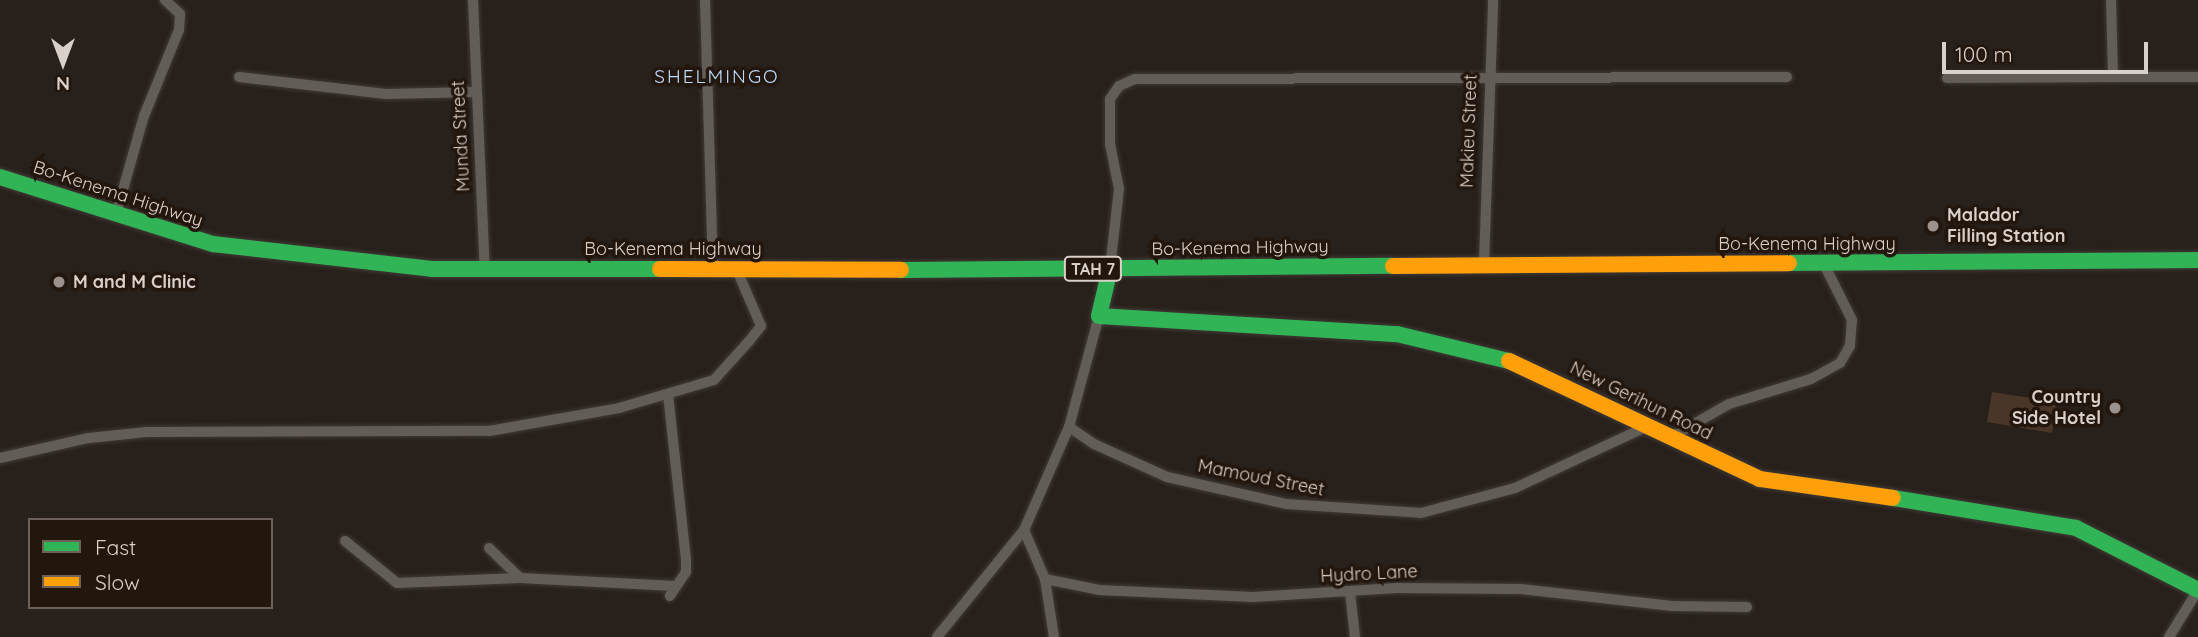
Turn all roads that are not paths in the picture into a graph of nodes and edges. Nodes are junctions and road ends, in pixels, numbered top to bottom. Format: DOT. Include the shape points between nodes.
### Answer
graph roads {
  1 [pos="165,0"];
  2 [pos="473,0"];
  3 [pos="705,0"];
  4 [pos="1493,0"];
  5 [pos="2111,0"];
  6 [pos="1488,76"];
  7 [pos="2198,76"];
  8 [pos="239,77"];
  9 [pos="1787,77"];
  10 [pos="2112,77"];
  11 [pos="1947,78"];
  12 [pos="477,92"];
  13 [pos="0,177"];
  14 [pos="116,214"];
  15 [pos="2198,260"];
  16 [pos="1484,263"];
  17 [pos="1824,264"];
  18 [pos="713,267"];
  19 [pos="736,268"];
  20 [pos="1110,269"];
  21 [pos="485,270"];
  22 [pos="1099,316"];
  23 [pos="667,394"];
  24 [pos="1650,425"];
  25 [pos="1069,427"];
  26 [pos="1671,437"];
  27 [pos="0,458"];
  28 [pos="1024,530"];
  29 [pos="345,541"];
  30 [pos="489,548"];
  31 [pos="520,578"];
  32 [pos="1045,579"];
  33 [pos="2198,590"];
  34 [pos="1350,592"];
  35 [pos="1747,607"];
  36 [pos="937,637"];
  37 [pos="1054,637"];
  38 [pos="1355,637"];
  39 [pos="2169,637"];
  1 -- 14 [label="street" via="180,14 179,30 144,116"];
  2 -- 12 [label="street, Munda Street"];
  3 -- 18 [label="street"];
  4 -- 6 [label="street, Makieu Street"];
  5 -- 10 [label="street"];
  6 -- 9 [label="street"];
  6 -- 16 [label="street, Makieu Street"];
  6 -- 20 [label="street" via="1196,77 1135,79 1119,86 1110,99 1110,144 1119,189"];
  7 -- 10 [label="street"];
  8 -- 12 [label="street" via="386,94"];
  10 -- 11 [label="street"];
  12 -- 21 [label="street, Munda Street"];
  13 -- 14 [label="main road, Bo-Kenema Highway / TAH 7"];
  14 -- 21 [label="main road, Bo-Kenema Highway / TAH 7" via="213,244 373,266"];
  15 -- 17 [label="main road, Bo-Kenema Highway / TAH 7"];
  16 -- 17 [label="main road, Bo-Kenema Highway / TAH 7"];
  16 -- 20 [label="main road, Bo-Kenema Highway / TAH 7"];
  17 -- 26 [label="street" via="1852,320 1850,346 1840,363 1811,379 1729,404"];
  18 -- 19 [label="main road, Bo-Kenema Highway / TAH 7"];
  18 -- 21 [label="main road, Bo-Kenema Highway / TAH 7"];
  19 -- 20 [label="main road, Bo-Kenema Highway / TAH 7"];
  19 -- 23 [label="street" via="761,326 714,380"];
  20 -- 22 [label="main road"];
  22 -- 24 [label="main road, New Gerihun Road" via="1143,323 1396,334 1472,349 1533,369"];
  22 -- 25 [label="street"];
  23 -- 27 [label="street" via="619,408 489,431 147,432 89,438"];
  23 -- 31 [label="street" via="685,560 685,572 672,591"];
  24 -- 25 [label="street, Mamoud Street" via="1515,488 1421,513 1309,507 1167,477 1094,444"];
  24 -- 26 [label="main road, New Gerihun Road"];
  25 -- 28 [label="street"];
  26 -- 33 [label="main road, New Gerihun Road" via="1760,479 2018,515 2076,528"];
  28 -- 32 [label="street"];
  28 -- 36 [label="street"];
  29 -- 31 [label="street" via="397,583"];
  30 -- 31 [label="street"];
  32 -- 34 [label="street, Hydro Lane" via="1100,590"];
  32 -- 37 [label="street"];
  33 -- 39 [label="street"];
  34 -- 35 [label="street, Hydro Lane" via="1521,589 1672,606"];
  34 -- 38 [label="street"];
}
